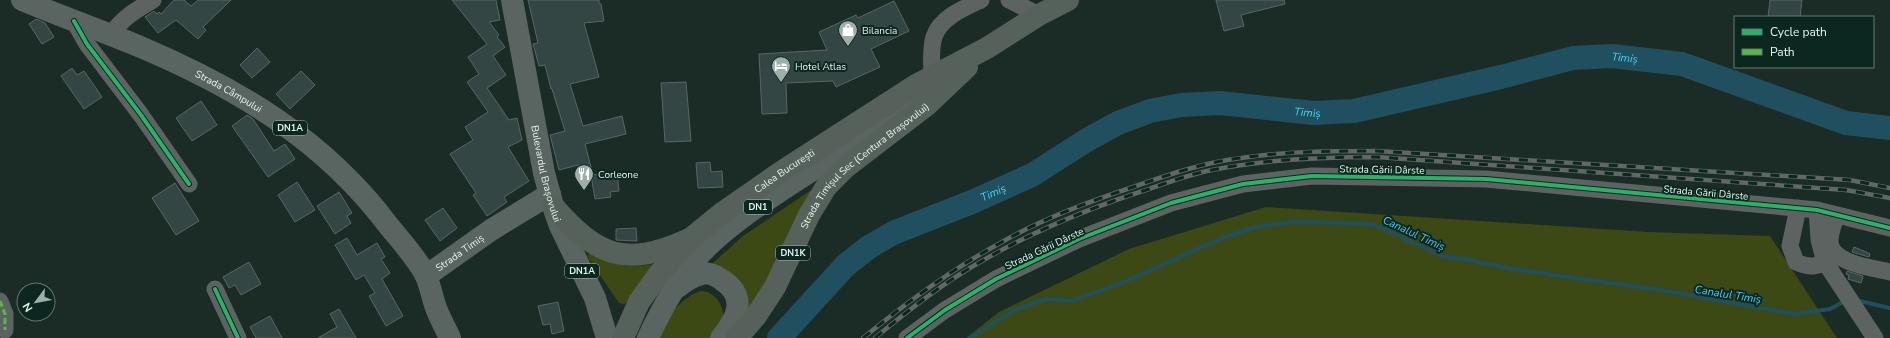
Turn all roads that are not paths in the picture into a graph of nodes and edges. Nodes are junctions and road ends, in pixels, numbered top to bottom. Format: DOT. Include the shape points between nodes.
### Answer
graph roads {
  1 [pos="22,0"];
  2 [pos="153,0"];
  3 [pos="512,0"];
  4 [pos="981,0"];
  5 [pos="1009,0"];
  6 [pos="1068,0"];
  7 [pos="1039,15"];
  8 [pos="74,21"];
  9 [pos="111,35"];
  10 [pos="987,48"];
  11 [pos="932,77"];
  12 [pos="189,184"];
  13 [pos="551,200"];
  14 [pos="1798,208"];
  15 [pos="1817,210"];
  16 [pos="1837,215"];
  17 [pos="1890,228"];
  18 [pos="690,239"];
  19 [pos="1830,258"];
  20 [pos="1890,272"];
  21 [pos="426,276"];
  22 [pos="215,289"];
  23 [pos="674,289"];
  24 [pos="0,301"];
  25 [pos="5,330"];
  26 [pos="238,338"];
  27 [pos="450,338"];
  28 [pos="607,338"];
  29 [pos="623,338"];
  30 [pos="648,338"];
  31 [pos="721,338"];
  32 [pos="737,338"];
  33 [pos="907,338"];
  34 [pos="1875,338"];
  1 -- 8 [label="main road, Strada Câmpului / DN1A"];
  2 -- 9 [label="street" via="128,15"];
  3 -- 13 [label="main road, Bulevardul Brașovului"];
  4 -- 11 [label="street" via="938,26 933,38"];
  5 -- 7 [label="street"];
  6 -- 7 [label="highway, Calea București / DN1"];
  7 -- 10 [label="highway, Calea București / DN1"];
  8 -- 9 [label="main road, Strada Câmpului / DN1A"];
  8 -- 12 [label="street" via="87,44"];
  9 -- 21 [label="main road, Strada Câmpului / DN1A" via="217,83 281,121 309,142 356,186 382,216"];
  10 -- 11 [label="highway, Calea București / DN1"];
  10 -- 23 [label="main road, Calea București / DN1" via="734,225 695,260"];
  10 -- 32 [label="highway, Strada Timișul Sec (Centura Brașovului) / DN1K" via="927,105 846,167 826,187 809,215 775,287 756,316"];
  11 -- 18 [label="highway, Calea București / DN1" via="784,170 722,213"];
  13 -- 18 [label="highway" via="568,223 589,242 620,255 637,256 656,252"];
  13 -- 21 [label="main road, Strada Timiș" via="497,226"];
  13 -- 28 [label="main road, Bulevardul Brașovului / DN1A" via="560,226 595,298"];
  14 -- 15 [label="street, Strada Gării Dârste"];
  14 -- 19 [label="street" via="1790,246 1796,262 1808,267"];
  14 -- 33 [label="street, Strada Gării Dârste" via="1486,179 1312,176 1244,184 1171,202 1079,239 996,279 945,310"];
  15 -- 16 [label="street, Strada Gării Dârste"];
  15 -- 19 [label="street" via="1819,240"];
  16 -- 17 [label="street, Strada Gării Dârste"];
  16 -- 19 [label="street" via="1829,240"];
  18 -- 29 [label="highway, Calea București / DN1" via="659,274 639,302"];
  19 -- 20 [label="street"];
  19 -- 34 [label="street" via="1849,299"];
  21 -- 27 [label="main road, Strada Timiș / DN1A"];
  22 -- 26 [label="street"];
  23 -- 30 [label="main road, Calea București / DN1"];
  23 -- 31 [label="main road" via="691,277 704,273 716,276 731,288 736,295 737,314"];
  24 -- 25 [label="street" via="6,314"];
}
